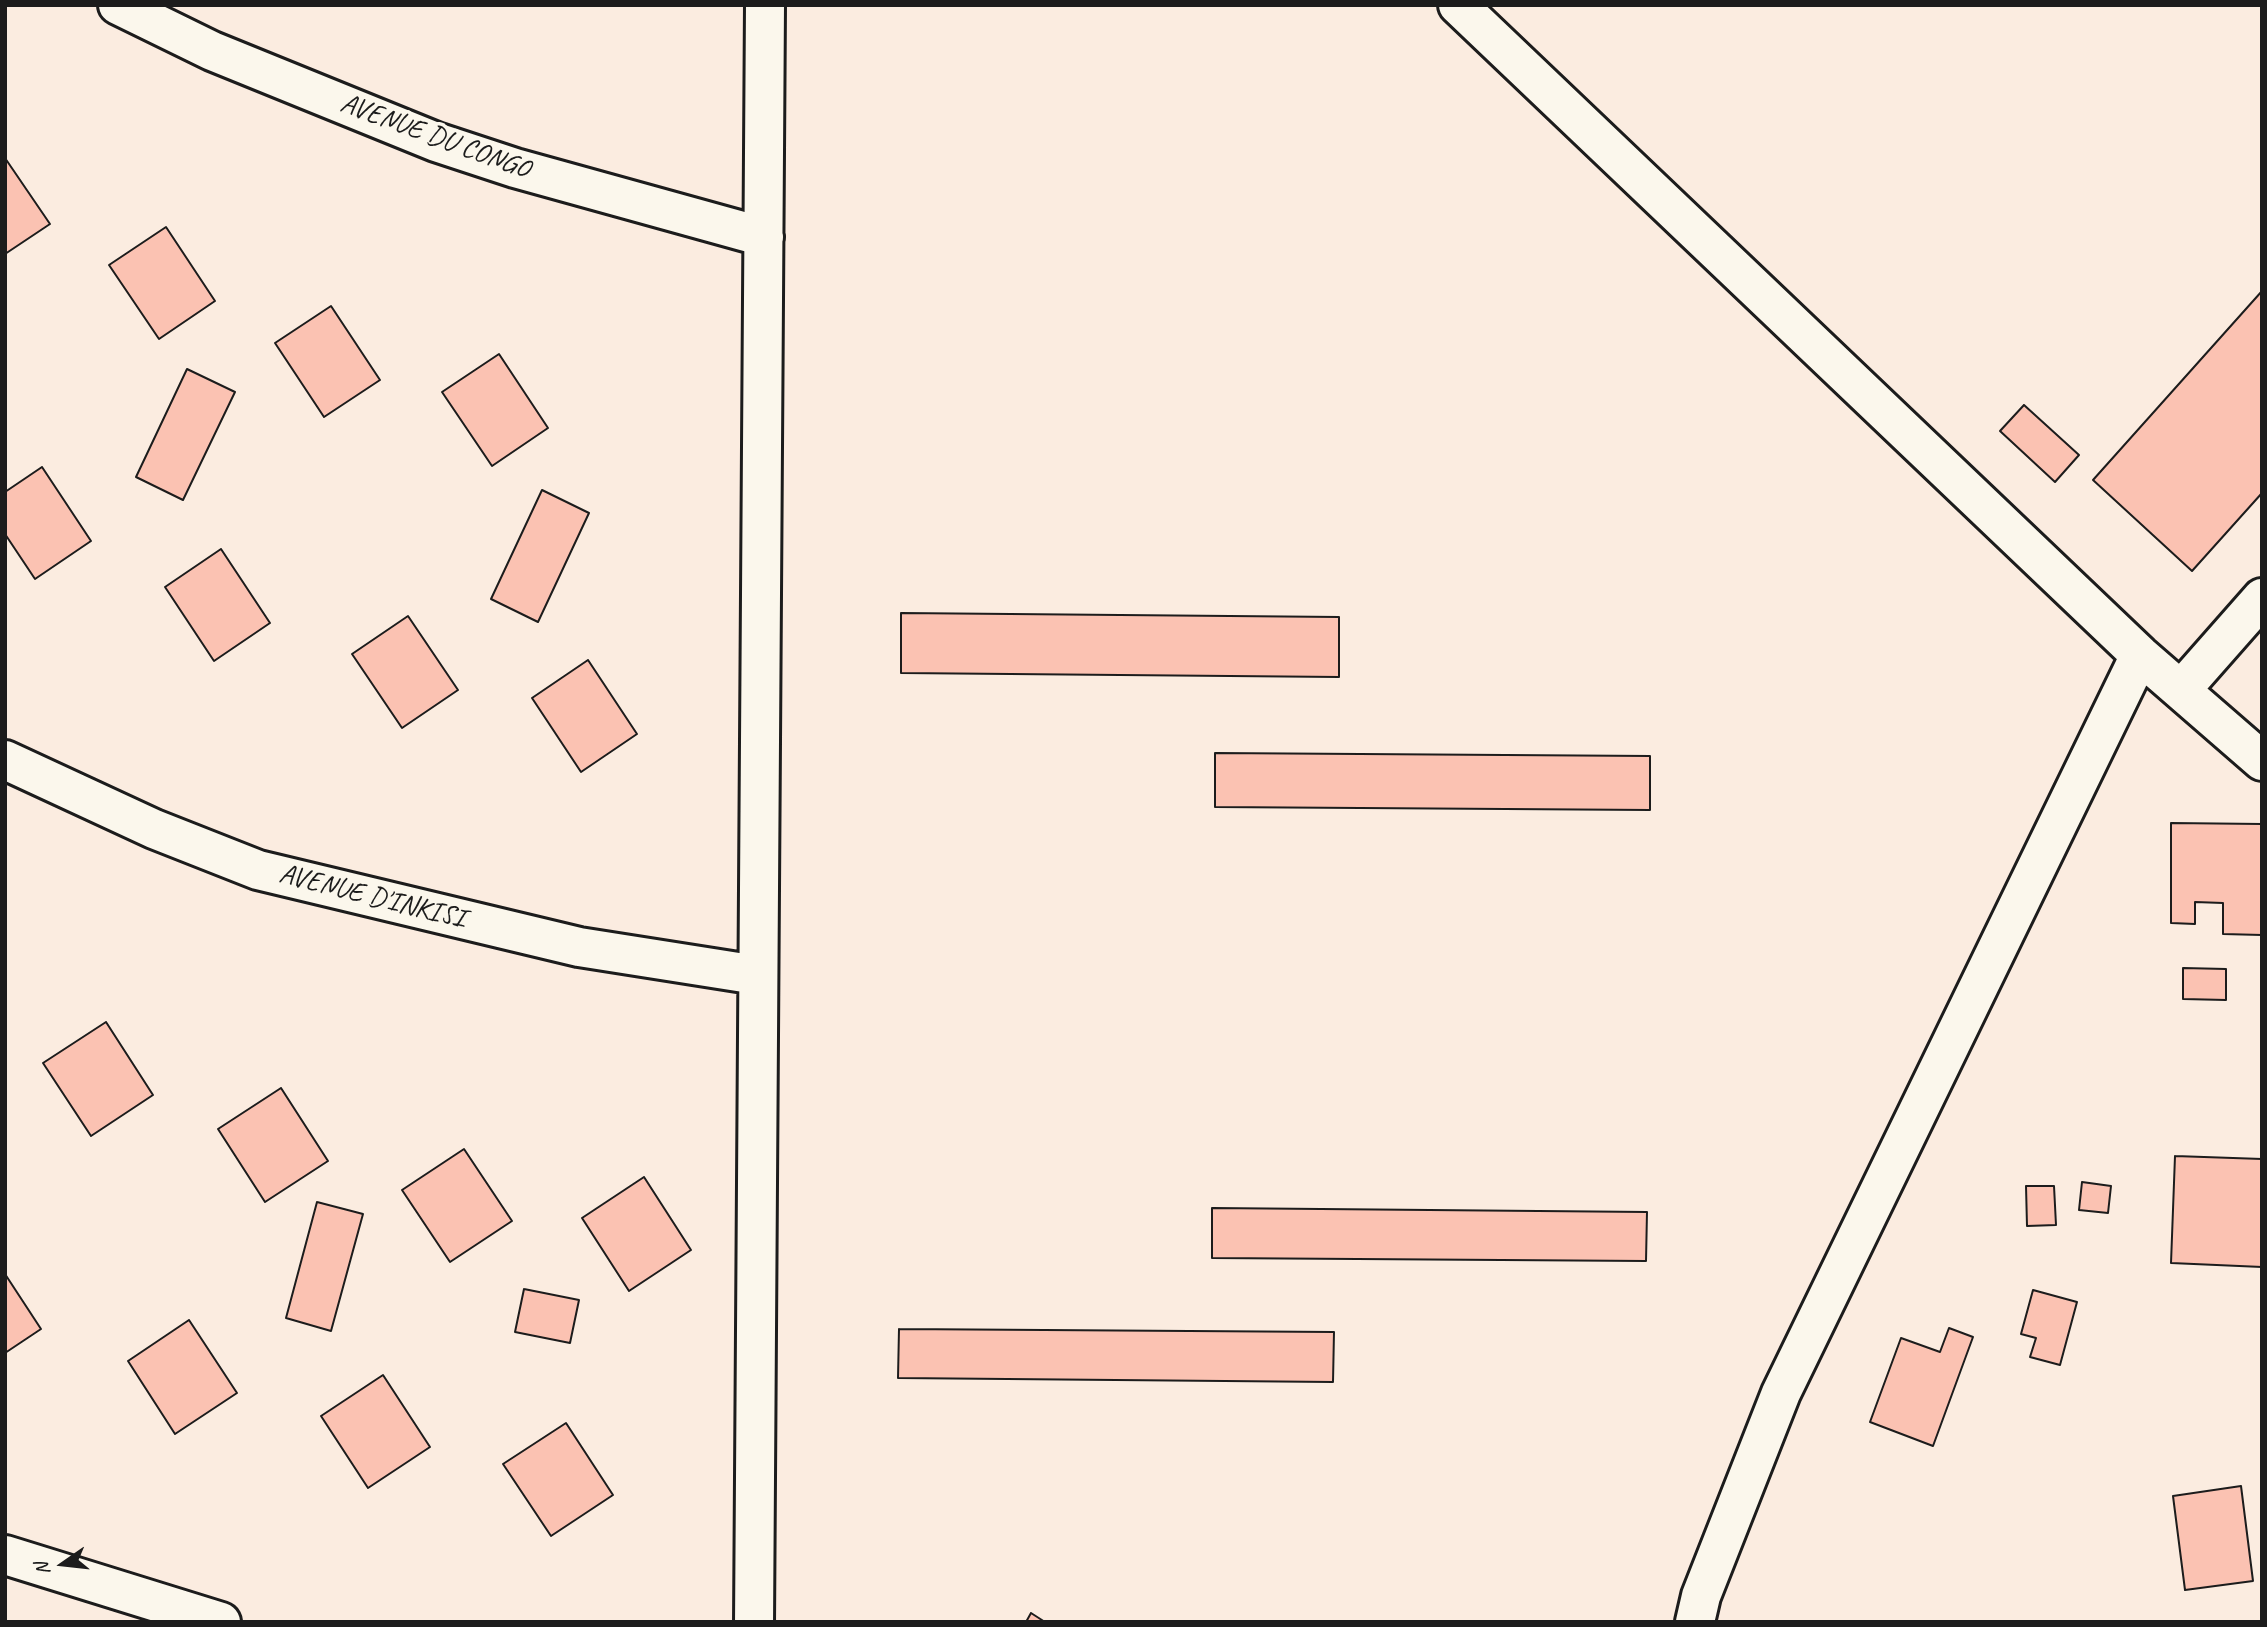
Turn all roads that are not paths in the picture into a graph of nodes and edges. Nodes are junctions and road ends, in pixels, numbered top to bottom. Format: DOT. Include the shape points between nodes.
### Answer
graph roads {
  1 [pos="118,5"];
  2 [pos="765,5"];
  3 [pos="1458,5"];
  4 [pos="764,237"];
  5 [pos="2262,598"];
  6 [pos="2140,655"];
  7 [pos="2181,690"];
  8 [pos="5,760"];
  9 [pos="2262,761"];
  10 [pos="757,975"];
  11 [pos="5,1555"];
  12 [pos="220,1622"];
  13 [pos="754,1622"];
  14 [pos="1695,1622"];
  1 -- 4 [label="street, AVENUE DU CONGO" via="212,51 436,142"];
  2 -- 4 [label="street"];
  3 -- 6 [label="street"];
  4 -- 10 [label="street"];
  5 -- 7 [label="street"];
  6 -- 7 [label="street"];
  6 -- 14 [label="street" via="1781,1393 1701,1596"];
  7 -- 9 [label="street"];
  8 -- 10 [label="street, AVENUE D'INKISI" via="154,829 258,870 579,947"];
  10 -- 13 [label="street"];
  11 -- 12 [label="street"];
}
